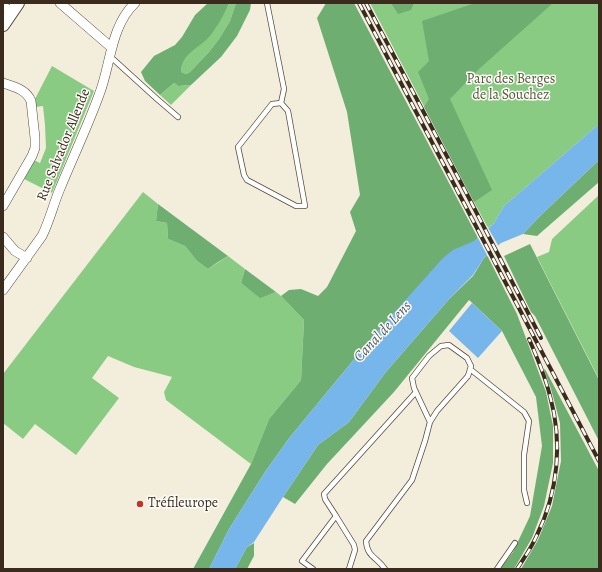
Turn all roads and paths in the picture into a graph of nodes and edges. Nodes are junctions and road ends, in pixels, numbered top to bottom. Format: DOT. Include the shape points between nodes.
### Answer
graph roads {
  1 [pos="60,3"];
  2 [pos="136,3"];
  3 [pos="267,3"];
  4 [pos="11,7"];
  5 [pos="3,25"];
  6 [pos="112,48"];
  7 [pos="110,57"];
  8 [pos="3,83"];
  9 [pos="281,103"];
  10 [pos="178,117"];
  11 [pos="3,206"];
  12 [pos="3,238"];
  13 [pos="27,258"];
  14 [pos="3,290"];
  15 [pos="470,369"];
  16 [pos="416,392"];
  17 [pos="430,422"];
  18 [pos="527,503"];
  19 [pos="336,516"];
  20 [pos="515,543"];
  21 [pos="313,569"];
  22 [pos="349,569"];
  23 [pos="385,569"];
  24 [pos="497,569"];
  1 -- 6 [label="street"];
  2 -- 6 [label="street, Rue Salvador Allende" via="123,18"];
  3 -- 9 [label="lane" via="284,89"];
  4 -- 5 [label="street"];
  6 -- 7 [label="street, Rue Salvador Allende"];
  7 -- 10 [label="lane"];
  7 -- 13 [label="street, Rue Salvador Allende" via="99,95 46,227"];
  8 -- 11 [label="street" via="29,95 35,138 32,156"];
  9 -- 9 [label="lane" via="288,111 305,206 296,206 247,180 244,175 238,147 272,104"];
  12 -- 13 [label="street" via="15,251"];
  13 -- 14 [label="street, Rue Salvador Allende"];
  15 -- 16 [label="lane" via="467,358 449,345 441,346 429,356 412,378"];
  15 -- 17 [label="lane" via="468,376"];
  15 -- 18 [label="lane" via="524,412 528,421 524,455 524,490"];
  16 -- 17 [label="lane"];
  16 -- 19 [label="lane" via="324,494"];
  17 -- 23 [label="lane" via="412,480 366,540 366,549"];
  19 -- 21 [label="lane" via="302,561"];
  19 -- 22 [label="lane" via="354,545"];
  20 -- 24 [label="lane"];
}
